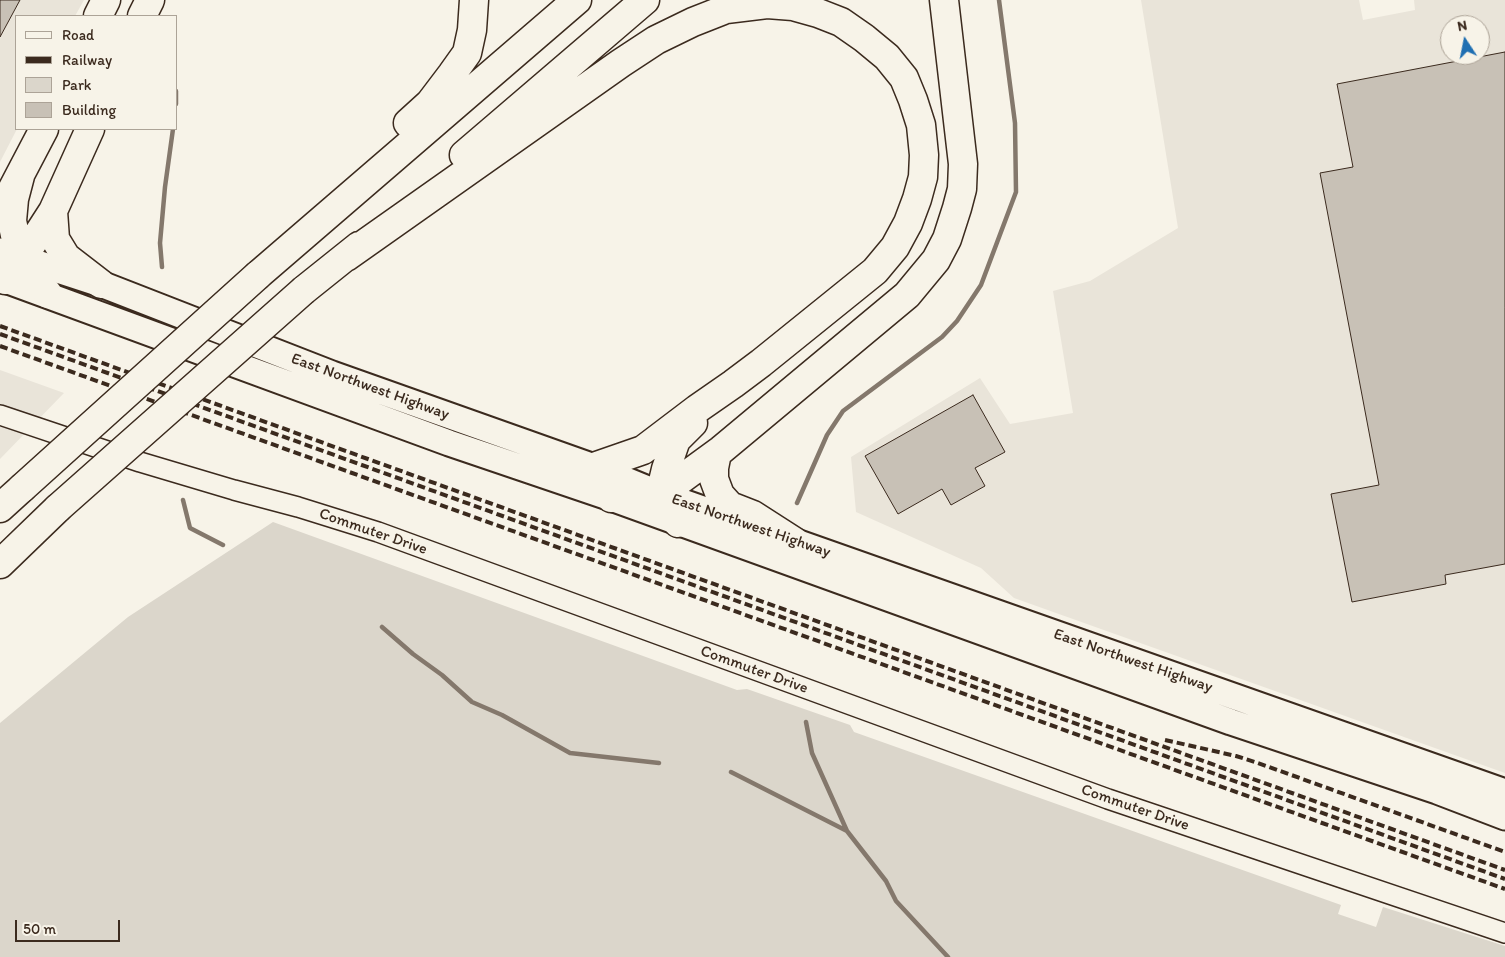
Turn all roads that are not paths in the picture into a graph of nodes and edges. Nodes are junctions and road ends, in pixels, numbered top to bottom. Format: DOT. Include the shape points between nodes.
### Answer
graph roads {
  1 [pos="106,0"];
  2 [pos="150,0"];
  3 [pos="474,0"];
  4 [pos="577,0"];
  5 [pos="644,0"];
  6 [pos="944,0"];
  7 [pos="98,15"];
  8 [pos="142,15"];
  9 [pos="43,130"];
  10 [pos="90,130"];
  11 [pos="20,176"];
  12 [pos="0,207"];
  13 [pos="53,211"];
  14 [pos="293,246"];
  15 [pos="11,255"];
  16 [pos="346,257"];
  17 [pos="3,279"];
  18 [pos="101,284"];
  19 [pos="48,294"];
  20 [pos="733,384"];
  21 [pos="0,415"];
  22 [pos="717,453"];
  23 [pos="594,467"];
  24 [pos="660,494"];
  25 [pos="612,498"];
  26 [pos="0,508"];
  27 [pos="678,522"];
  28 [pos="795,542"];
  29 [pos="0,564"];
  30 [pos="1030,625"];
  31 [pos="1012,643"];
  32 [pos="1505,792"];
  33 [pos="1505,817"];
  34 [pos="1505,933"];
  1 -- 7 [label="highway"];
  2 -- 8 [label="highway"];
  3 -- 14 [label="highway" via="466,53 452,74 430,103 344,181"];
  4 -- 14 [label="highway"];
  5 -- 16 [label="highway"];
  6 -- 22 [label="highway" via="963,164 962,189 947,239 936,260 907,295"];
  9 -- 11 [label="highway"];
  10 -- 13 [label="highway"];
  11 -- 12 [label="highway"];
  11 -- 15 [label="highway" via="14,199 12,221 16,240"];
  13 -- 15 [label="highway"];
  13 -- 18 [label="highway" via="55,239 62,251"];
  14 -- 26 [label="highway, bridge"];
  15 -- 17 [label="highway"];
  15 -- 18 [label="main road, East Northwest Highway"];
  15 -- 19 [label="highway"];
  16 -- 20 [label="highway" via="656,40 726,9 767,4 793,6 818,13 841,22 864,38 904,78 921,125 923,177 908,223 895,247 875,271"];
  16 -- 29 [label="highway, bridge" via="304,290 58,508"];
  17 -- 19 [label="main road, East Northwest Highway"];
  18 -- 23 [label="main road, East Northwest Highway" via="332,374"];
  19 -- 25 [label="main road, East Northwest Highway" via="448,443"];
  20 -- 23 [label="highway" via="643,450"];
  20 -- 24 [label="highway" via="676,440"];
  21 -- 34 [label="street, Commuter Drive" via="140,462 378,532 1108,799"];
  22 -- 24 [label="highway"];
  22 -- 28 [label="highway" via="714,479 720,495 730,506 753,515"];
  23 -- 24 [label="main road, East Northwest Highway"];
  24 -- 25 [label="highway"];
  24 -- 27 [label="highway" via="664,506"];
  24 -- 28 [label="main road, East Northwest Highway"];
  25 -- 27 [label="main road, East Northwest Highway"];
  27 -- 31 [label="main road, East Northwest Highway"];
  28 -- 30 [label="main road, East Northwest Highway"];
  30 -- 31 [label="main road"];
  30 -- 32 [label="main road, East Northwest Highway"];
  31 -- 33 [label="main road, East Northwest Highway"];
}
